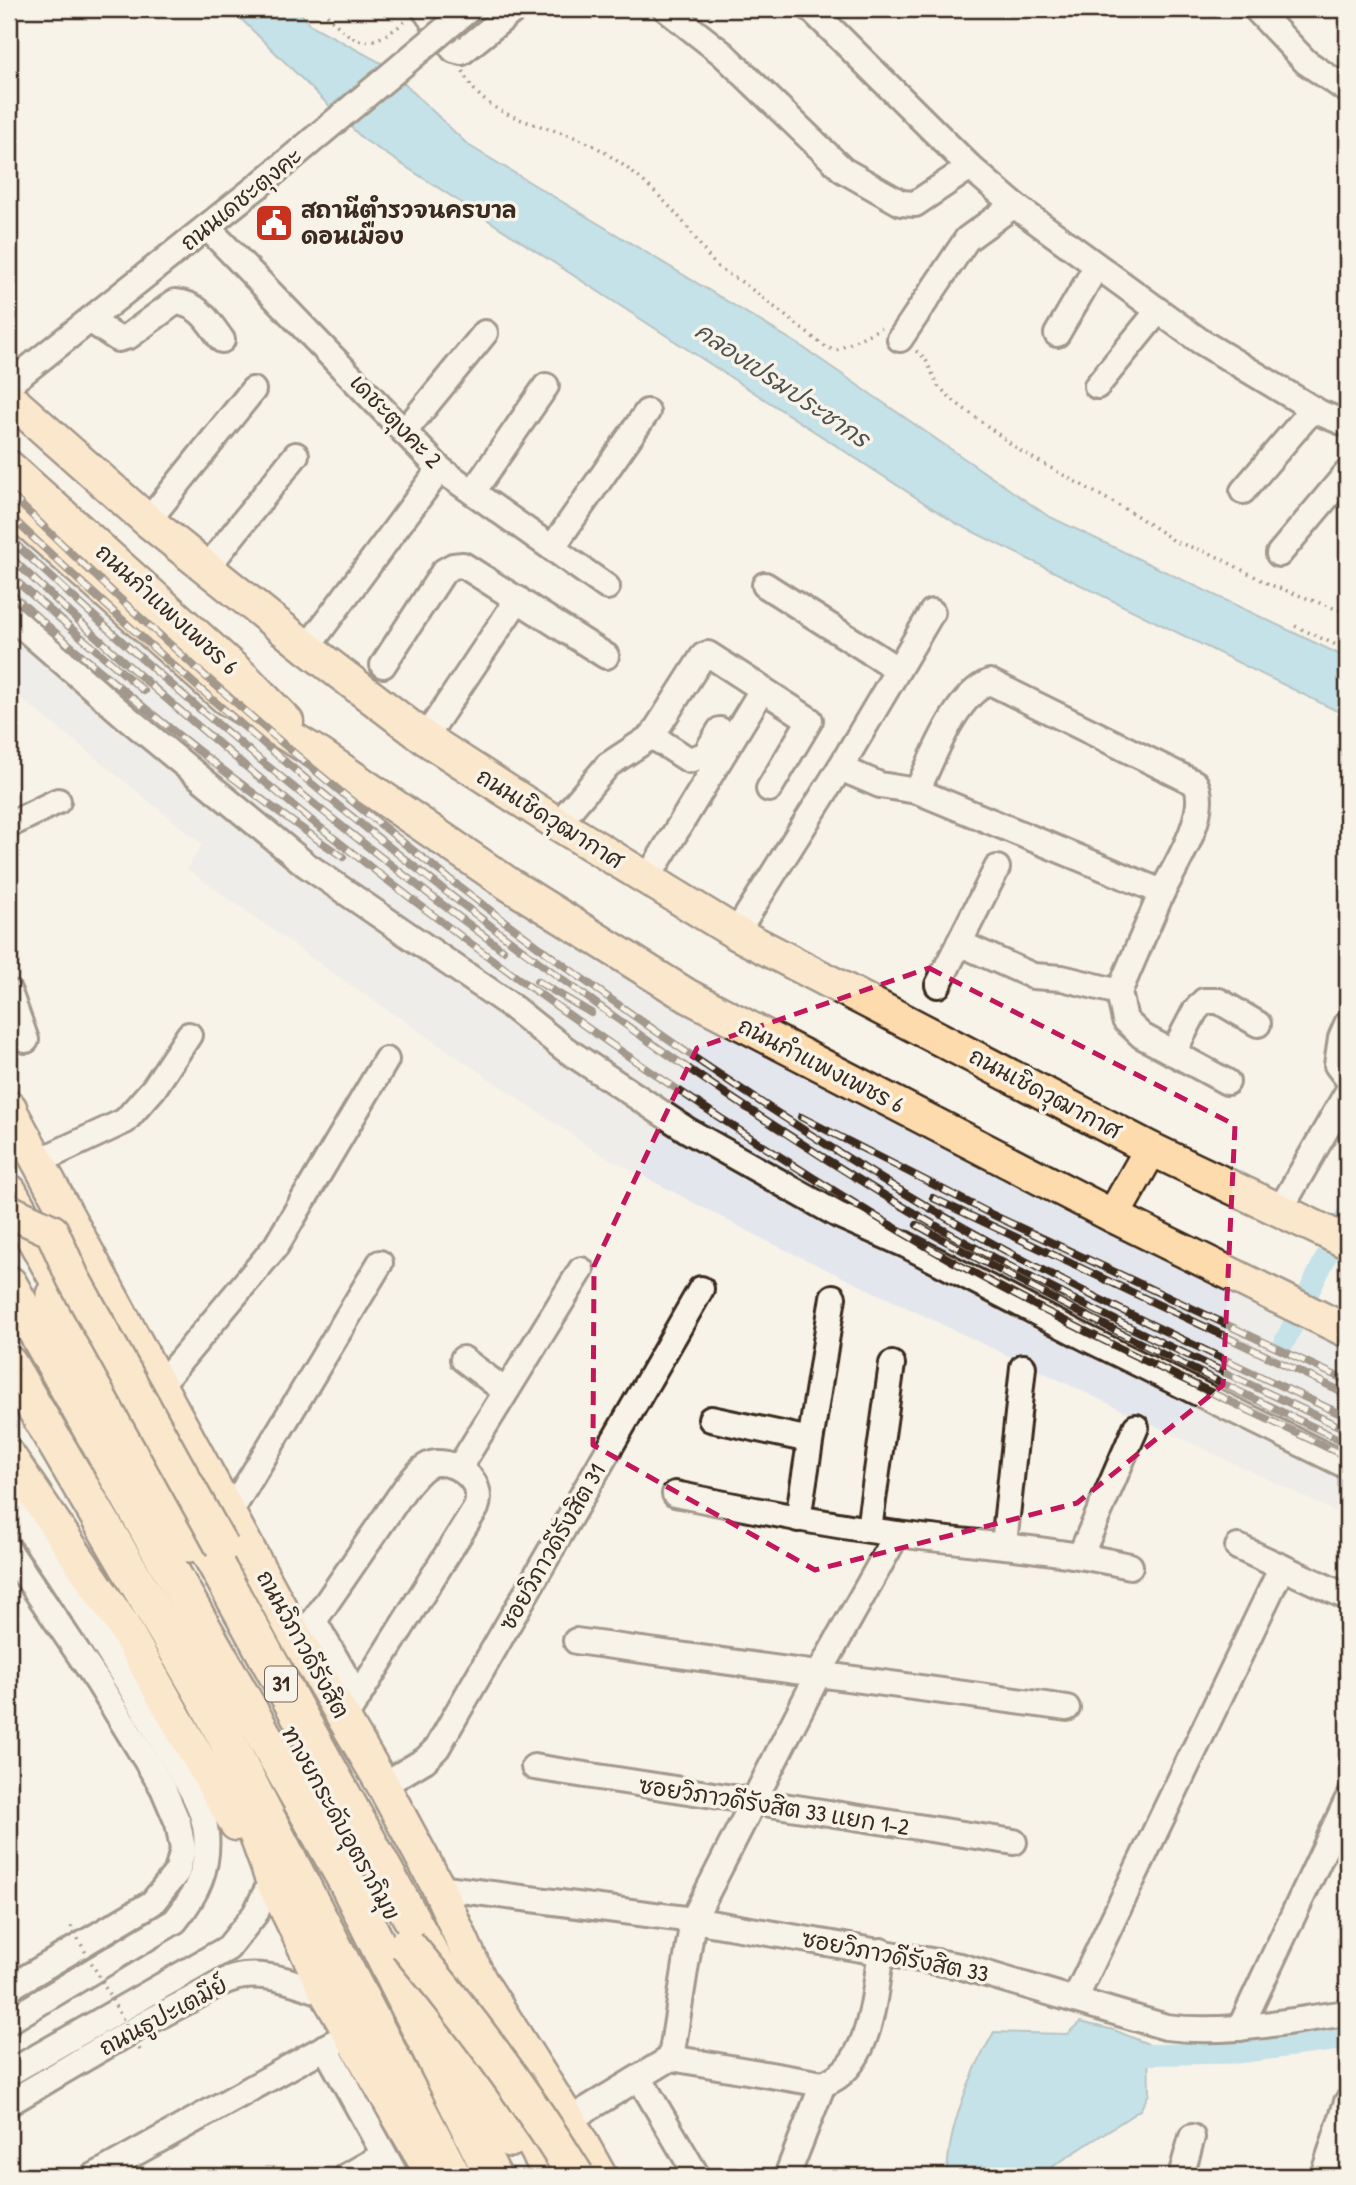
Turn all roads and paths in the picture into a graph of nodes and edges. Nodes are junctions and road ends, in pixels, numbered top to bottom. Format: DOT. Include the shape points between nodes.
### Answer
graph roads {
  1 [pos="321,9"];
  2 [pos="469,9"];
  3 [pos="515,9"];
  4 [pos="666,9"];
  5 [pos="811,9"];
  6 [pos="1256,9"];
  7 [pos="418,12"];
  8 [pos="1347,90"];
  9 [pos="970,167"];
  10 [pos="1014,205"];
  11 [pos="207,227"];
  12 [pos="1096,267"];
  13 [pos="1158,311"];
  14 [pos="90,320"];
  15 [pos="485,333"];
  16 [pos="1057,334"];
  17 [pos="900,339"];
  18 [pos="222,340"];
  19 [pos="9,384"];
  20 [pos="547,386"];
  21 [pos="1097,386"];
  22 [pos="253,390"];
  23 [pos="9,398"];
  24 [pos="1313,409"];
  25 [pos="647,412"];
  26 [pos="1347,424"];
  27 [pos="404,432"];
  28 [pos="296,455"];
  29 [pos="9,467"];
  30 [pos="440,469"];
  31 [pos="1347,472"];
  32 [pos="1243,491"];
  33 [pos="473,492"];
  34 [pos="9,506"];
  35 [pos="148,521"];
  36 [pos="552,548"];
  37 [pos="1279,554"];
  38 [pos="206,569"];
  39 [pos="765,585"];
  40 [pos="607,587"];
  41 [pos="518,598"];
  42 [pos="932,611"];
  43 [pos="9,615"];
  44 [pos="1294,626"];
  45 [pos="307,648"];
  46 [pos="1347,650"];
  47 [pos="606,656"];
  48 [pos="383,665"];
  49 [pos="897,669"];
  50 [pos="756,686"];
  51 [pos="652,736"];
  52 [pos="425,738"];
  53 [pos="320,755"];
  54 [pos="840,768"];
  55 [pos="769,789"];
  56 [pos="917,791"];
  57 [pos="58,800"];
  58 [pos="558,824"];
  59 [pos="9,825"];
  60 [pos="997,869"];
  61 [pos="648,878"];
  62 [pos="1162,892"];
  63 [pos="736,933"];
  64 [pos="960,943"];
  65 [pos="938,985"];
  66 [pos="9,992"];
  67 [pos="1119,992"];
  68 [pos="1258,1024"];
  69 [pos="1347,1024"];
  70 [pos="189,1035"];
  71 [pos="26,1040"];
  72 [pos="1173,1053"];
  73 [pos="386,1060"];
  74 [pos="1347,1078"];
  75 [pos="1227,1082"];
  76 [pos="1347,1093"];
  77 [pos="9,1110"];
  78 [pos="1151,1149"];
  79 [pos="37,1162"];
  80 [pos="9,1192"];
  81 [pos="1280,1210"];
  82 [pos="9,1212"];
  83 [pos="1112,1216"];
  84 [pos="1347,1242"];
  85 [pos="380,1263"];
  86 [pos="581,1270"];
  87 [pos="9,1284"];
  88 [pos="701,1289"];
  89 [pos="833,1297"];
  90 [pos="1347,1331"];
  91 [pos="463,1359"];
  92 [pos="9,1364"];
  93 [pos="892,1364"];
  94 [pos="1023,1367"];
  95 [pos="160,1385"];
  96 [pos="505,1391"];
  97 [pos="711,1419"];
  98 [pos="1136,1427"];
  99 [pos="810,1440"];
  100 [pos="9,1456"];
  101 [pos="1347,1466"];
  102 [pos="459,1468"];
  103 [pos="675,1494"];
  104 [pos="9,1502"];
  105 [pos="231,1511"];
  106 [pos="798,1519"];
  107 [pos="869,1529"];
  108 [pos="897,1534"];
  109 [pos="1004,1544"];
  110 [pos="1238,1547"];
  111 [pos="9,1551"];
  112 [pos="1081,1554"];
  113 [pos="1130,1566"];
  114 [pos="1282,1567"];
  115 [pos="1347,1597"];
  116 [pos="305,1628"];
  117 [pos="576,1641"];
  118 [pos="818,1675"];
  119 [pos="206,1700"];
  120 [pos="351,1708"];
  121 [pos="1067,1708"];
  122 [pos="534,1767"];
  123 [pos="383,1785"];
  124 [pos="1347,1801"];
  125 [pos="752,1803"];
  126 [pos="1014,1842"];
  127 [pos="269,1871"];
  128 [pos="407,1878"];
  129 [pos="438,1887"];
  130 [pos="693,1920"];
  131 [pos="71,1926"];
  132 [pos="407,1945"];
  133 [pos="881,1951"];
  134 [pos="59,1961"];
  135 [pos="480,1980"];
  136 [pos="71,1984"];
  137 [pos="9,1988"];
  138 [pos="327,1994"];
  139 [pos="1075,1999"];
  140 [pos="1347,2013"];
  141 [pos="9,2021"];
  142 [pos="1240,2028"];
  143 [pos="98,2037"];
  144 [pos="337,2041"];
  145 [pos="141,2052"];
  146 [pos="671,2058"];
  147 [pos="9,2073"];
  148 [pos="640,2079"];
  149 [pos="823,2084"];
  150 [pos="1347,2102"];
  151 [pos="9,2103"];
  152 [pos="569,2120"];
  153 [pos="1192,2137"];
  154 [pos="390,2166"];
  155 [pos="94,2176"];
  156 [pos="347,2176"];
  157 [pos="433,2176"];
  158 [pos="453,2176"];
  159 [pos="493,2176"];
  160 [pos="530,2176"];
  161 [pos="552,2176"];
  162 [pos="576,2176"];
  163 [pos="600,2176"];
  164 [pos="697,2176"];
  165 [pos="787,2176"];
  166 [pos="1181,2176"];
  167 [pos="1323,2176"];
  1 -- 7 [label="path" via="342,32 367,43"];
  2 -- 11 [label="street, ถนนเดชะตุงคะ, bridge"];
  3 -- 7 [label="street" via="462,52 454,50"];
  4 -- 9 [label="street" via="723,54 843,170 901,203 915,204"];
  5 -- 9 [label="street"];
  6 -- 8 [label="street" via="1306,62"];
  9 -- 10 [label="street"];
  10 -- 12 [label="street"];
  10 -- 17 [label="street" via="967,239"];
  11 -- 14 [label="street, ถนนเดชะตุงคะ"];
  11 -- 27 [label="street, เดชะตุงคะ 2"];
  12 -- 13 [label="street"];
  12 -- 16 [label="street"];
  13 -- 21 [label="street"];
  13 -- 24 [label="street"];
  14 -- 18 [label="street" via="118,338 129,336 175,302 187,303 200,311"];
  14 -- 19 [label="street, ถนนเดชะตุงคะ"];
  15 -- 27 [label="street"];
  20 -- 33 [label="street"];
  22 -- 35 [label="street"];
  23 -- 35 [label="main road, ถนนเชิดวุฒากาศ"];
  24 -- 26 [label="street"];
  24 -- 32 [label="street"];
  25 -- 36 [label="street"];
  27 -- 30 [label="street, เดชะตุงคะ 2"];
  28 -- 38 [label="street"];
  29 -- 53 [label="main road, ถนนกำแพงเพชร 6" via="244,678"];
  30 -- 33 [label="street, เดชะตุงคะ 2"];
  30 -- 45 [label="street"];
  31 -- 37 [label="street"];
  33 -- 36 [label="street, เดชะตุงคะ 2"];
  34 -- 53 [label="main road, ถนนกำแพงเพชร 6" via="226,698"];
  35 -- 38 [label="main road, ถนนเชิดวุฒากาศ"];
  36 -- 40 [label="street, เดชะตุงคะ 2"];
  38 -- 45 [label="main road, ถนนเชิดวุฒากาศ"];
  39 -- 49 [label="street"];
  41 -- 47 [label="street"];
  41 -- 48 [label="street" via="463,565 453,566 444,572"];
  41 -- 52 [label="street"];
  42 -- 49 [label="street"];
  43 -- 101 [label="street" via="296,857 687,1130 804,1198"];
  44 -- 46 [label="path"];
  45 -- 52 [label="main road, ถนนเชิดวุฒากาศ"];
  49 -- 54 [label="street"];
  50 -- 51 [label="street" via="705,755 689,760"];
  50 -- 51 [label="street" via="708,654 703,656"];
  50 -- 55 [label="street" via="810,720"];
  50 -- 61 [label="street"];
  51 -- 58 [label="street" via="608,765"];
  52 -- 58 [label="main road, ถนนเชิดวุฒากาศ"];
  53 -- 83 [label="main road, ถนนกำแพงเพชร 6" via="510,885 688,996"];
  54 -- 56 [label="street" via="880,785"];
  54 -- 63 [label="street"];
  56 -- 62 [label="street"];
  56 -- 62 [label="street" via="959,708 977,687 990,682 1195,783 1200,792 1196,817"];
  57 -- 59 [label="street"];
  58 -- 61 [label="main road, ถนนเชิดวุฒากาศ"];
  60 -- 64 [label="street"];
  61 -- 63 [label="main road, ถนนเชิดวุฒากาศ"];
  62 -- 67 [label="street"];
  63 -- 78 [label="main road, ถนนเชิดวุฒากาศ"];
  64 -- 65 [label="street"];
  64 -- 67 [label="street" via="1033,976"];
  66 -- 71 [label="street"];
  67 -- 72 [label="street" via="1125,1020"];
  68 -- 72 [label="street" via="1219,1001 1205,1001"];
  69 -- 74 [label="street" via="1337,1065"];
  70 -- 79 [label="street" via="154,1088 124,1121"];
  72 -- 75 [label="street"];
  73 -- 95 [label="street" via="276,1246"];
  76 -- 81 [label="street"];
  77 -- 79 [label="main road, ถนนวิภาวดีรังสิต / 31"];
  78 -- 81 [label="main road, ถนนเชิดวุฒากาศ"];
  78 -- 83 [label="main road"];
  79 -- 95 [label="main road, ถนนวิภาวดีรังสิต / 31"];
  80 -- 161 [label="highway, ถนนวิภาวดีรังสิต / 31"];
  81 -- 84 [label="main road, ถนนเชิดวุฒากาศ"];
  82 -- 128 [label="main road, bridge" via="52,1230 73,1278"];
  82 -- 132 [label="highway, ทางยกระดับอุตราภิมุข / 31"];
  83 -- 90 [label="main road, ถนนกำแพงเพชร 6"];
  85 -- 105 [label="street"];
  86 -- 96 [label="street"];
  87 -- 159 [label="highway, ทางยกระดับอุตราภิมุข / 31" via="346,1881"];
  88 -- 123 [label="street, ซอยวิภาวดีรังสิต 31" via="437,1748"];
  89 -- 99 [label="street"];
  91 -- 96 [label="street"];
  92 -- 119 [label="highway"];
  93 -- 107 [label="street"];
  94 -- 109 [label="street"];
  95 -- 105 [label="main road, ถนนวิภาวดีรังสิต / 31"];
  96 -- 102 [label="street"];
  97 -- 99 [label="street"];
  98 -- 112 [label="street"];
  99 -- 106 [label="street"];
  100 -- 127 [label="main road" via="121,1622 236,1823"];
  102 -- 116 [label="street" via="435,1463 422,1469"];
  102 -- 120 [label="street" via="477,1486 476,1508"];
  103 -- 106 [label="street"];
  104 -- 136 [label="street" via="140,1702 200,1808 206,1832 203,1876 194,1898 175,1920"];
  105 -- 116 [label="main road, ถนนวิภาวดีรังสิต / 31"];
  106 -- 107 [label="street"];
  107 -- 108 [label="street"];
  108 -- 109 [label="street"];
  108 -- 118 [label="street"];
  109 -- 112 [label="street"];
  110 -- 114 [label="street"];
  111 -- 134 [label="street" via="163,1788 183,1849 177,1872 152,1903"];
  112 -- 113 [label="street"];
  114 -- 115 [label="street"];
  114 -- 139 [label="street"];
  116 -- 120 [label="main road, ถนนวิภาวดีรังสิต / 31"];
  117 -- 118 [label="street"];
  118 -- 121 [label="street"];
  118 -- 125 [label="street"];
  119 -- 127 [label="main road"];
  119 -- 158 [label="highway"];
  120 -- 123 [label="main road, ถนนวิภาวดีรังสิต / 31"];
  122 -- 125 [label="street, ซอยวิภาวดีรังสิต 33 แยก 1-2"];
  123 -- 129 [label="main road, ถนนวิภาวดีรังสิต / 31"];
  124 -- 142 [label="street"];
  125 -- 126 [label="street, ซอยวิภาวดีรังสิต 33 แยก 1-2"];
  125 -- 130 [label="street"];
  127 -- 138 [label="main road"];
  127 -- 143 [label="street, ถนนธูปะเตมีย์" via="255,1914 228,1948"];
  128 -- 129 [label="main road"];
  128 -- 135 [label="main road"];
  129 -- 130 [label="street, ซอยวิภาวดีรังสิต 33"];
  129 -- 135 [label="main road, ถนนวิภาวดีรังสิต / 31"];
  130 -- 133 [label="street, ซอยวิภาวดีรังสิต 33"];
  130 -- 146 [label="street"];
  131 -- 145 [label="path, bridge"];
  132 -- 160 [label="highway, ทางยกระดับอุตราภิมุข / 31, bridge"];
  132 -- 162 [label="highway, 31, bridge" via="466,2015"];
  133 -- 139 [label="street, ซอยวิภาวดีรังสิต 33" via="995,1974"];
  133 -- 149 [label="street" via="871,2018 862,2042 847,2069"];
  134 -- 136 [label="street"];
  134 -- 137 [label="street"];
  135 -- 152 [label="main road, ถนนวิภาวดีรังสิต / 31"];
  136 -- 141 [label="street"];
  138 -- 143 [label="street, ถนนธูปะเตมีย์" via="284,1979 236,1978"];
  138 -- 144 [label="main road"];
  139 -- 142 [label="street, ซอยวิภาวดีรังสิต 33" via="1166,2027 1196,2031"];
  140 -- 142 [label="street, ซอยวิภาวดีรังสิต 33"];
  143 -- 147 [label="street, ถนนธูปะเตมีย์"];
  143 -- 151 [label="street, ถนนธูปะเตมีย์"];
  144 -- 154 [label="street"];
  144 -- 155 [label="street"];
  144 -- 157 [label="main road"];
  146 -- 148 [label="street"];
  146 -- 149 [label="street"];
  148 -- 152 [label="street"];
  148 -- 164 [label="street"];
  149 -- 165 [label="street"];
  150 -- 167 [label="street"];
  152 -- 163 [label="main road, ถนนวิภาวดีรังสิต / 31"];
  153 -- 166 [label="street"];
  154 -- 156 [label="street"];
}
